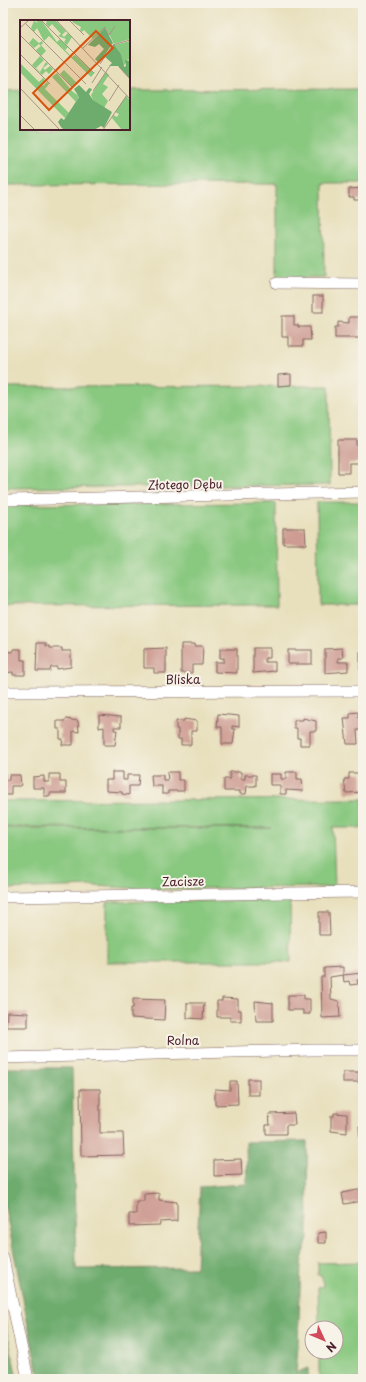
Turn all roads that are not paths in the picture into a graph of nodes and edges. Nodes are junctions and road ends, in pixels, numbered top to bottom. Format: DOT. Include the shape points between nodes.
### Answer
graph roads {
  1 [pos="277,283"];
  2 [pos="363,284"];
  3 [pos="363,492"];
  4 [pos="8,500"];
  5 [pos="363,691"];
  6 [pos="3,692"];
  7 [pos="363,892"];
  8 [pos="3,897"];
  9 [pos="363,1050"];
  10 [pos="3,1058"];
  11 [pos="3,1258"];
  12 [pos="28,1379"];
  1 -- 2 [label="street"];
  3 -- 4 [label="street, Złotego Dębu"];
  5 -- 6 [label="street, Bliska"];
  7 -- 8 [label="street, Zacisze"];
  9 -- 10 [label="street, Rolna"];
  11 -- 12 [label="street"];
}
